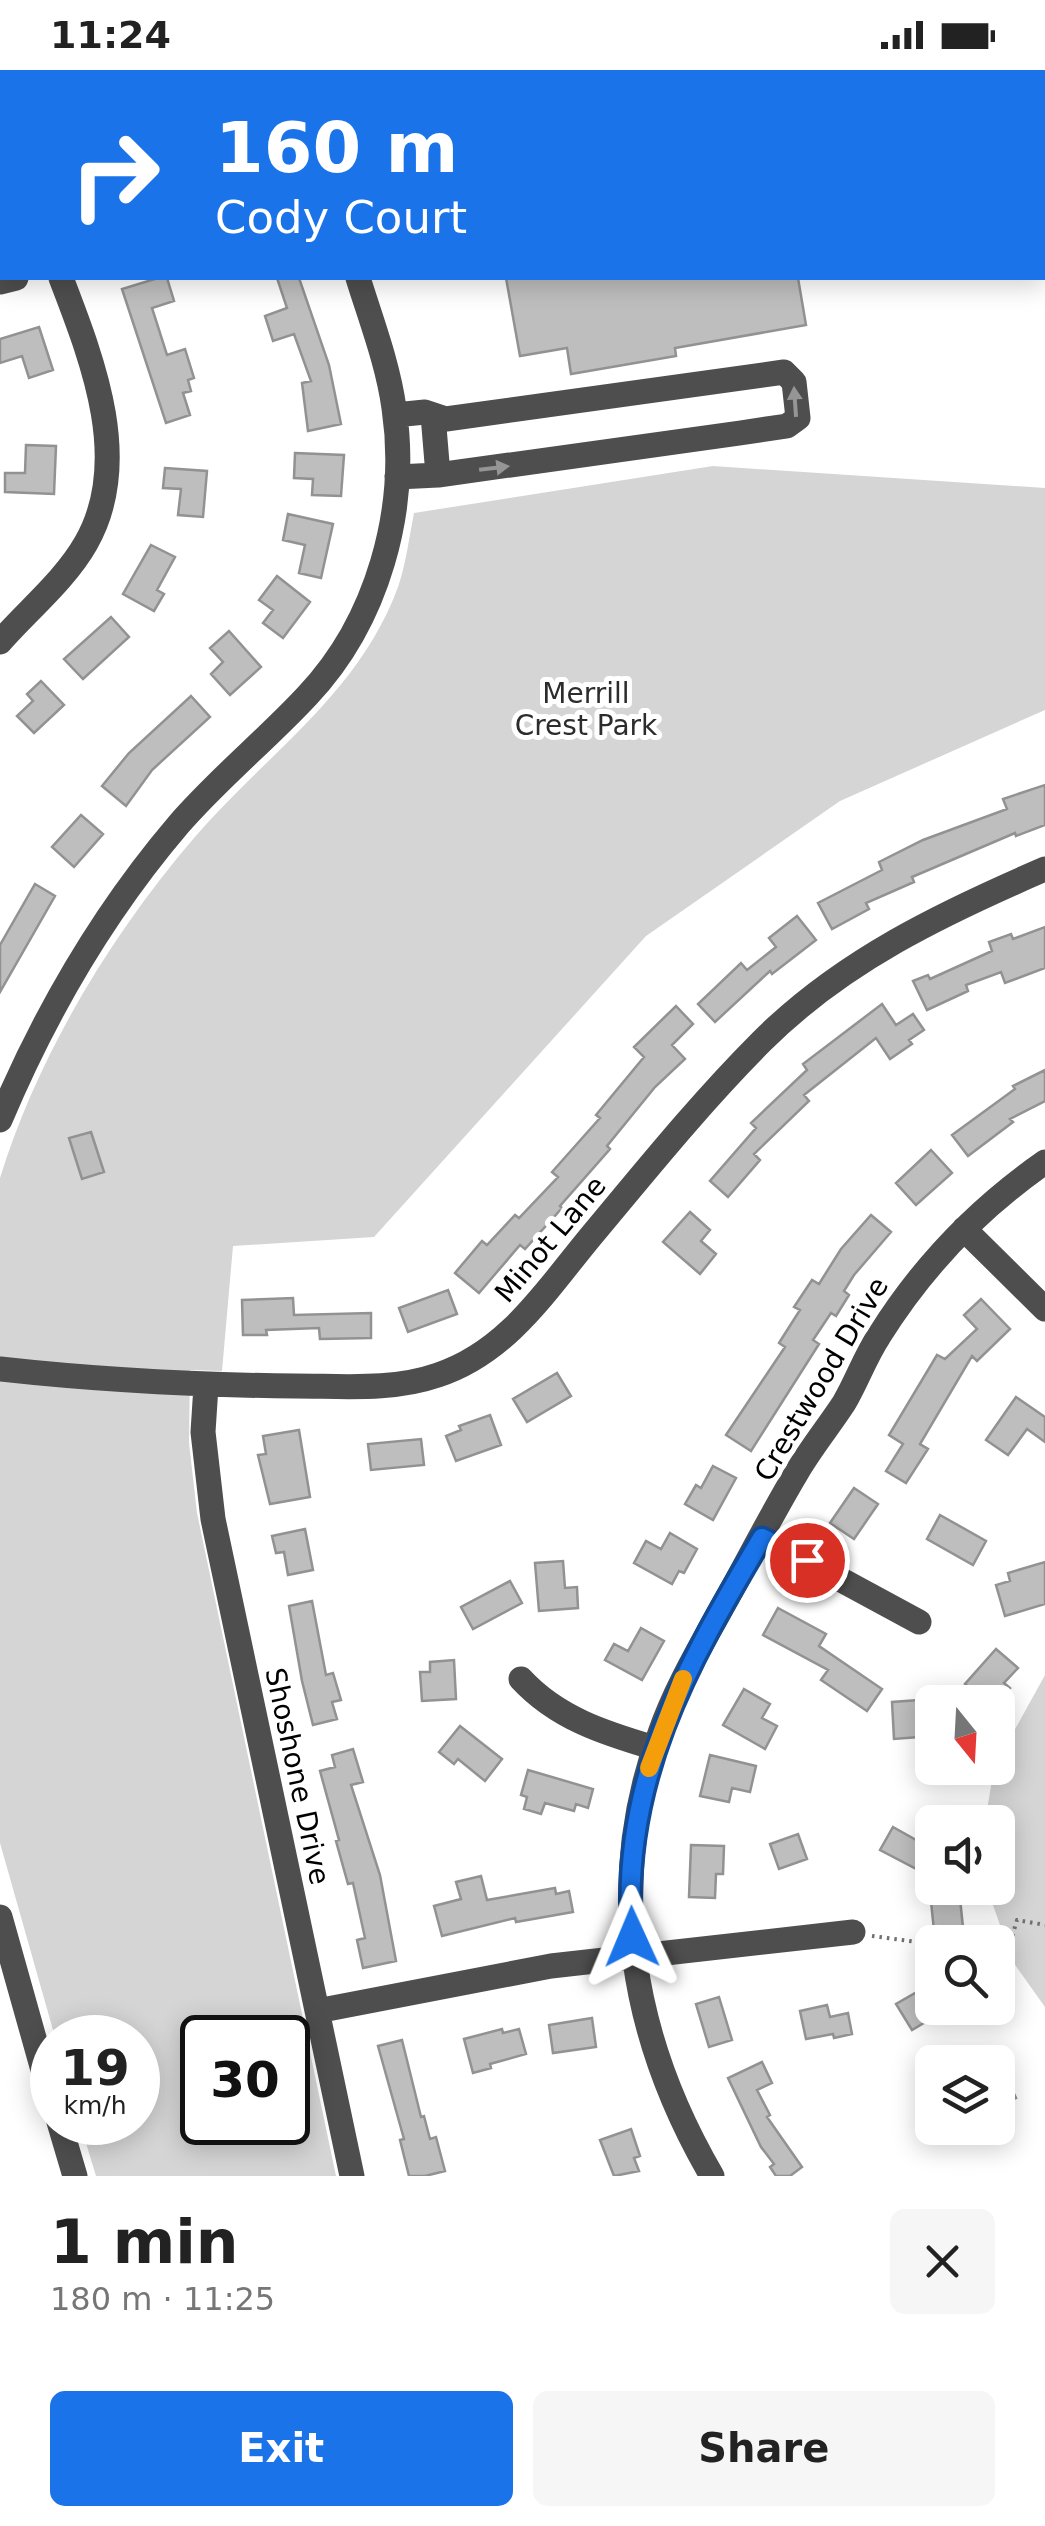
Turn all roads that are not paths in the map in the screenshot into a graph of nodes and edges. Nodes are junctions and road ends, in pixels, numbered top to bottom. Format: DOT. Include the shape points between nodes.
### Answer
graph roads {
  1 [pos="62,280"];
  2 [pos="359,280"];
  3 [pos="433,414"];
  4 [pos="395,415"];
  5 [pos="438,475"];
  6 [pos="397,477"];
  7 [pos="0,642"];
  8 [pos="1045,869"];
  9 [pos="0,1120"];
  10 [pos="1045,1162"];
  11 [pos="964,1229"];
  12 [pos="1045,1310"];
  13 [pos="0,1369"];
  14 [pos="206,1386"];
  15 [pos="762,1538"];
  16 [pos="919,1622"];
  17 [pos="521,1678"];
  18 [pos="655,1748"];
  19 [pos="0,1917"];
  20 [pos="852,1932"];
  21 [pos="634,1957"];
  22 [pos="317,2012"];
  23 [pos="30,2024"];
  24 [pos="66,2145"];
  25 [pos="75,2176"];
  26 [pos="352,2176"];
  27 [pos="712,2176"];
  1 -- 7 [label="street" via="106,423 107,480 86,542"];
  2 -- 4 [label="street"];
  3 -- 4 [label="street"];
  3 -- 5 [label="street"];
  5 -- 3 [label="street, one-way" via="787,426 798,418 794,382 784,372 446,419"];
  4 -- 6 [label="street"];
  5 -- 6 [label="street"];
  6 -- 9 [label="street" via="383,560 354,631 308,695 206,793 117,904 54,1004"];
  8 -- 14 [label="street, Minot Lane" via="948,910 815,994 728,1076 540,1299 476,1359 435,1377 382,1386"];
  10 -- 11 [label="street, Crestwood Drive"];
  11 -- 12 [label="street"];
  11 -- 15 [label="street, Crestwood Drive" via="876,1340"];
  13 -- 14 [label="street, Minot Lane"];
  14 -- 22 [label="street, Shoshone Drive" via="202,1432 213,1520"];
  15 -- 16 [label="street"];
  15 -- 18 [label="street, Crestwood Drive" via="678,1688"];
  17 -- 18 [label="street" via="558,1712"];
  18 -- 21 [label="street, Crestwood Drive" via="632,1866"];
  19 -- 23 [label="street"];
  20 -- 21 [label="street"];
  21 -- 22 [label="street" via="476,1978"];
  21 -- 27 [label="street, Crestwood Drive" via="665,2084"];
  22 -- 26 [label="street, Shoshone Drive"];
  24 -- 25 [label="street"];
}
